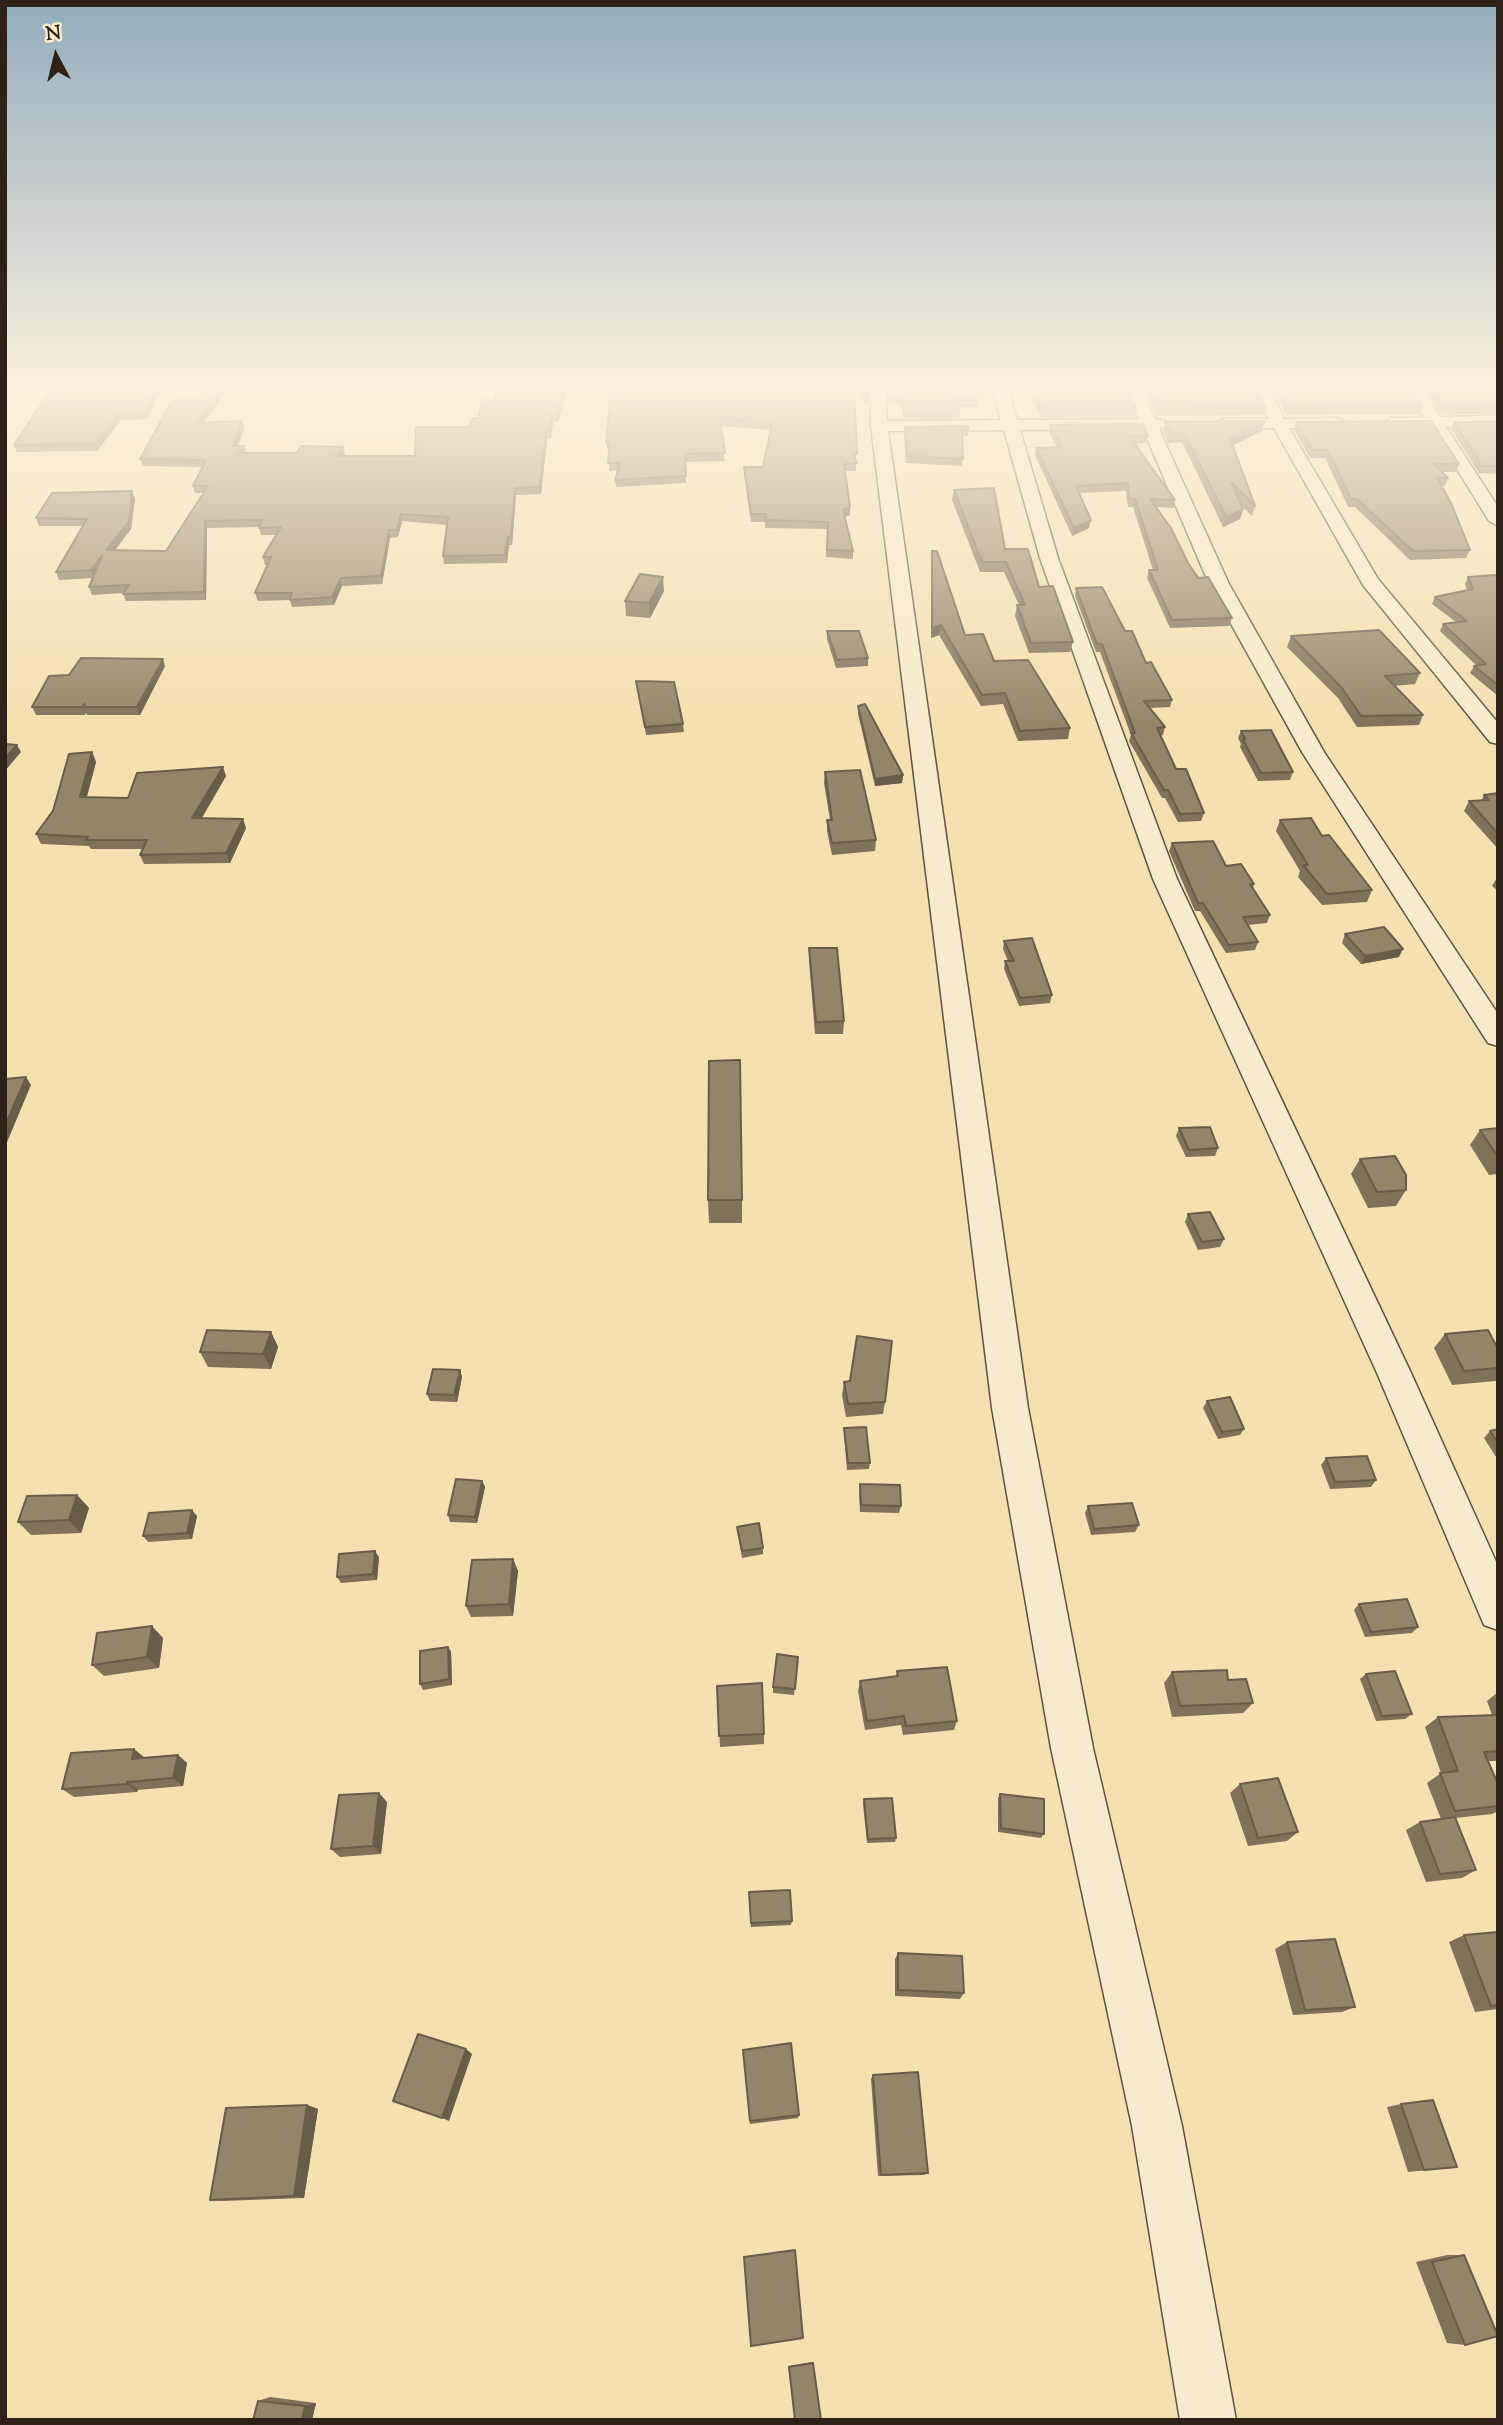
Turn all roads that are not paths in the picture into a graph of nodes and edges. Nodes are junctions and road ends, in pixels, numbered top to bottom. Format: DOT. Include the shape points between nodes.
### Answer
graph roads {
  1 [pos="889,501"];
  2 [pos="1033,501"];
  3 [pos="1182,501"];
  4 [pos="1324,501"];
  5 [pos="1485,501"];
  6 [pos="1498,521"];
  7 [pos="1498,737"];
  8 [pos="1498,1036"];
  9 [pos="1498,1611"];
  10 [pos="1208,2420"];
  1 -- 10 [label="street" via="1010,1408 1072,1748 1157,2126"];
  2 -- 9 [label="street" via="1066,607 1165,879 1394,1373"];
  3 -- 8 [label="street" via="1219,584 1313,752"];
  4 -- 7 [label="street" via="1370,581"];
  5 -- 6 [label="street"];
}
